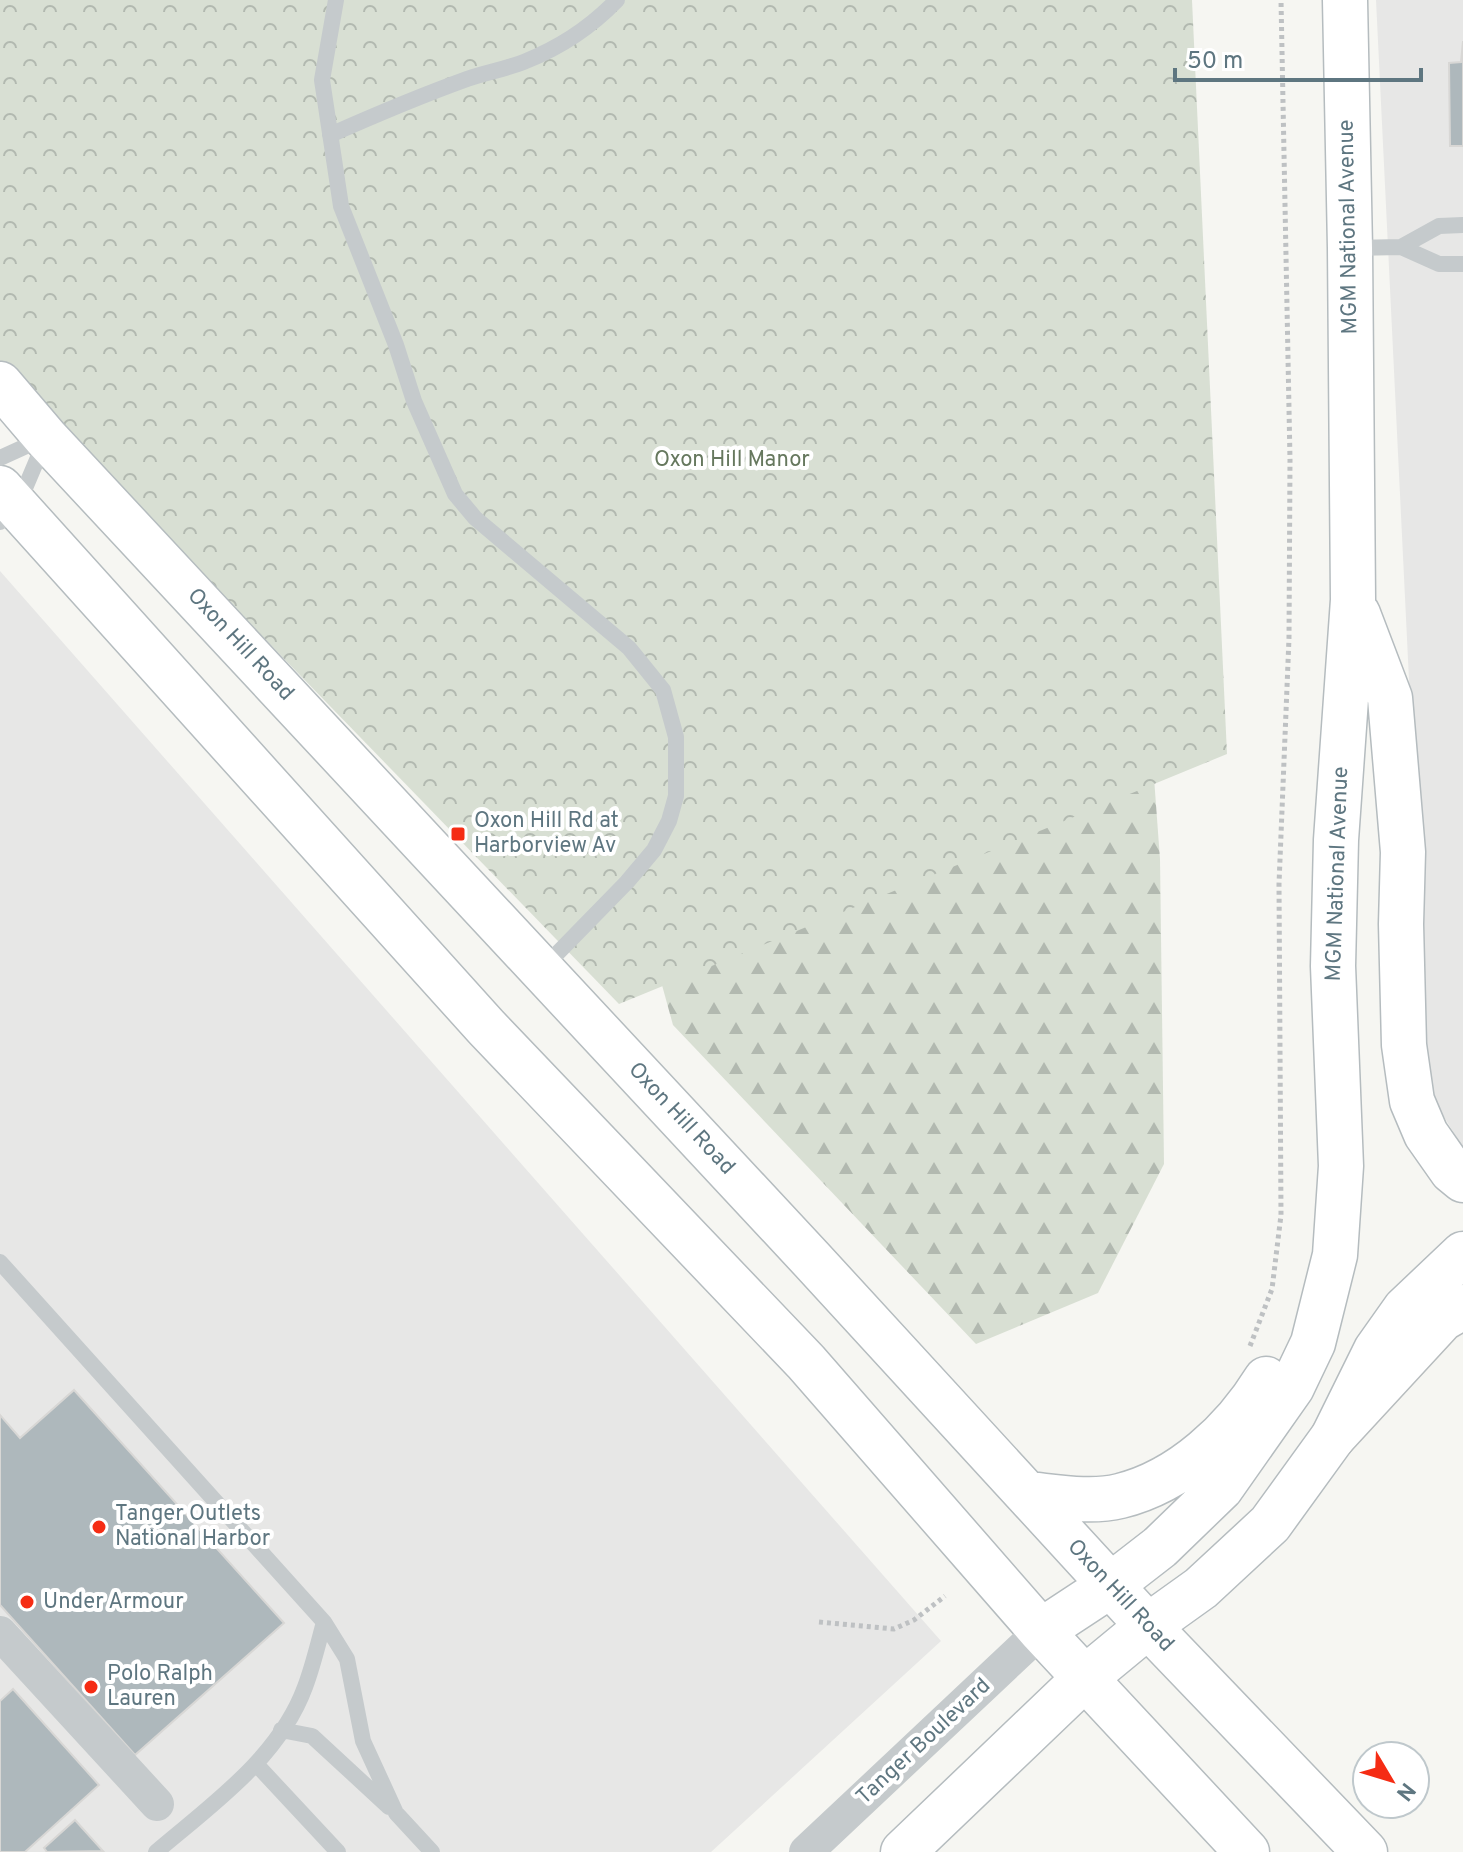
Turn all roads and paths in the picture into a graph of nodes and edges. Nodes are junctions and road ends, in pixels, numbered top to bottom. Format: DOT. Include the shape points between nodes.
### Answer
graph roads {
  1 [pos="336,0"];
  2 [pos="617,0"];
  3 [pos="1281,0"];
  4 [pos="1345,0"];
  5 [pos="330,135"];
  6 [pos="1463,225"];
  7 [pos="1401,247"];
  8 [pos="1350,248"];
  9 [pos="1463,264"];
  10 [pos="0,384"];
  11 [pos="46,438"];
  12 [pos="0,458"];
  13 [pos="6,505"];
  14 [pos="1353,600"];
  15 [pos="542,969"];
  16 [pos="1463,1180"];
  17 [pos="1463,1254"];
  18 [pos="1335,1255"];
  19 [pos="0,1262"];
  20 [pos="1463,1307"];
  21 [pos="1249,1349"];
  22 [pos="1333,1437"];
  23 [pos="1028,1494"];
  24 [pos="1111,1585"];
  25 [pos="945,1596"];
  26 [pos="324,1622"];
  27 [pos="819,1622"];
  28 [pos="1148,1626"];
  29 [pos="1041,1631"];
  30 [pos="6,1653"];
  31 [pos="1085,1678"];
  32 [pos="281,1730"];
  33 [pos="256,1764"];
  34 [pos="157,1804"];
  35 [pos="396,1813"];
  36 [pos="156,1852"];
  37 [pos="338,1852"];
  38 [pos="432,1852"];
  39 [pos="806,1852"];
  40 [pos="903,1852"];
  41 [pos="1247,1852"];
  42 [pos="1365,1852"];
  1 -- 5 [label="lane" via="322,80"];
  2 -- 5 [label="lane" via="566,42 524,62 469,78"];
  3 -- 21 [label="path" via="1290,534 1279,884 1281,1215 1272,1289"];
  4 -- 8 [label="main road, MGM National Avenue"];
  5 -- 15 [label="lane" via="341,206 455,494 494,537 629,648 650,670 669,705 678,762 676,796 663,836 627,882"];
  6 -- 7 [label="lane" via="1439,226"];
  7 -- 8 [label="lane"];
  7 -- 9 [label="lane" via="1439,264"];
  8 -- 14 [label="main road, MGM National Avenue"];
  10 -- 11 [label="main road, Oxon Hill Road"];
  11 -- 12 [label="lane"];
  11 -- 13 [label="lane"];
  11 -- 15 [label="main road, Oxon Hill Road"];
  13 -- 29 [label="main road" via="486,1027 806,1362"];
  14 -- 16 [label="main road" via="1390,698 1400,785 1404,1045 1412,1101 1426,1134"];
  14 -- 18 [label="main road, MGM National Avenue" via="1336,840 1333,951 1341,1166"];
  15 -- 23 [label="main road, Oxon Hill Road"];
  17 -- 22 [label="main road" via="1405,1309 1376,1350"];
  18 -- 23 [label="main road" via="1264,1383 1195,1459 1165,1480 1119,1496 1072,1499"];
  18 -- 24 [label="main road, MGM National Avenue" via="1313,1343 1271,1420 1221,1488 1175,1534"];
  19 -- 26 [label="lane"];
  20 -- 22 [label="main road" via="1432,1329"];
  22 -- 28 [label="main road" via="1270,1524 1201,1588"];
  23 -- 24 [label="main road, Oxon Hill Road"];
  24 -- 28 [label="main road, Oxon Hill Road"];
  24 -- 29 [label="main road, MGM National Avenue"];
  25 -- 27 [label="path" via="894,1629"];
  26 -- 32 [label="lane" via="304,1689"];
  26 -- 35 [label="lane" via="347,1659 363,1741"];
  28 -- 31 [label="main road"];
  28 -- 42 [label="main road, Oxon Hill Road"];
  29 -- 31 [label="main road"];
  29 -- 39 [label="street, Tanger Boulevard"];
  30 -- 34 [label="street"];
  31 -- 40 [label="main road"];
  31 -- 41 [label="main road"];
  32 -- 33 [label="lane"];
  32 -- 35 [label="lane" via="312,1736"];
  33 -- 36 [label="lane"];
  33 -- 37 [label="lane"];
  35 -- 38 [label="lane"];
}
